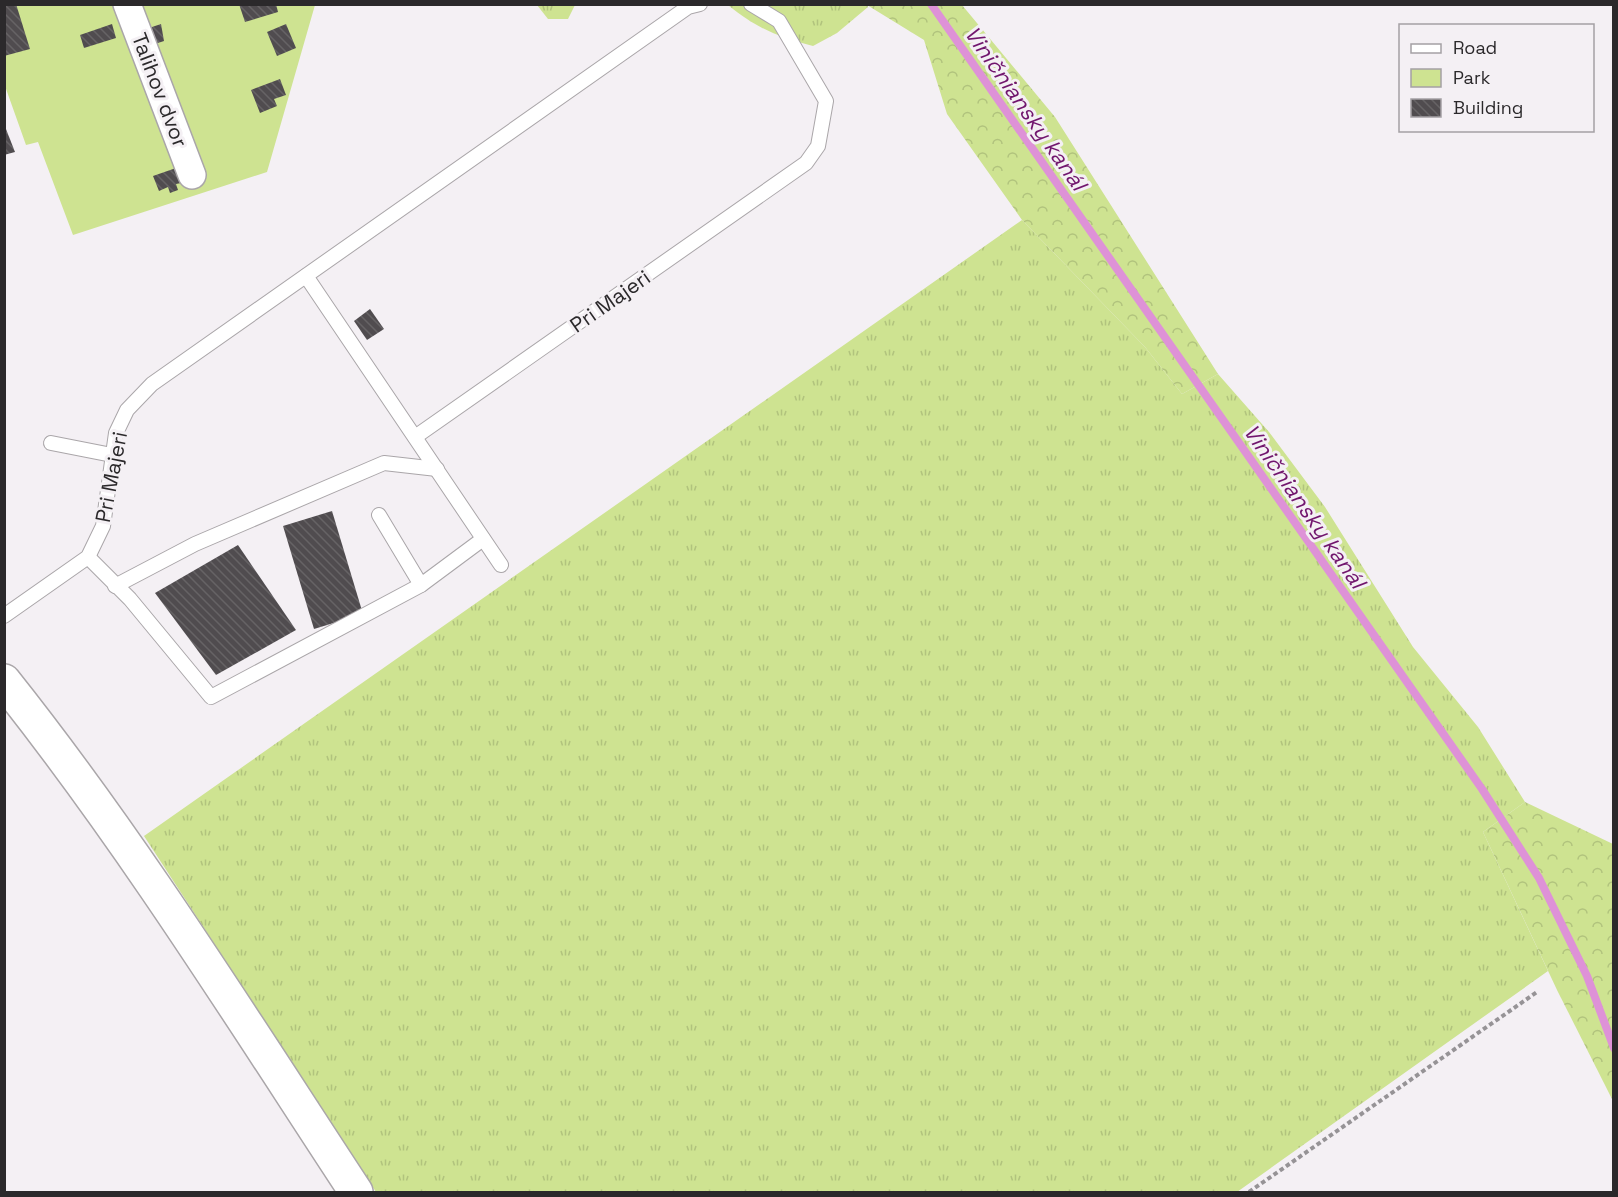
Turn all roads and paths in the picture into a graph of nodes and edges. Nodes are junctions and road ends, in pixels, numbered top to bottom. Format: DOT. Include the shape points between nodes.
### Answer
graph roads {
  1 [pos="128,4"];
  2 [pos="700,4"];
  3 [pos="751,4"];
  4 [pos="192,175"];
  5 [pos="306,276"];
  6 [pos="415,437"];
  7 [pos="51,443"];
  8 [pos="112,455"];
  9 [pos="436,469"];
  10 [pos="379,515"];
  11 [pos="483,539"];
  12 [pos="88,557"];
  13 [pos="501,565"];
  14 [pos="421,585"];
  15 [pos="115,586"];
  16 [pos="4,616"];
  17 [pos="4,681"];
  18 [pos="1537,992"];
  19 [pos="357,1192"];
  20 [pos="1249,1192"];
  1 -- 4 [label="street, Talihov dvor"];
  2 -- 5 [label="lane, Pri Majeri" via="688,7"];
  3 -- 6 [label="lane, Pri Majeri" via="779,21 826,101 819,146 806,163"];
  5 -- 6 [label="lane"];
  5 -- 8 [label="lane, Pri Majeri" via="152,384 127,410 116,433"];
  6 -- 9 [label="lane"];
  7 -- 8 [label="lane"];
  8 -- 12 [label="lane, Pri Majeri" via="103,526"];
  9 -- 11 [label="lane"];
  9 -- 15 [label="lane" via="384,463 195,544"];
  10 -- 14 [label="lane"];
  11 -- 13 [label="lane"];
  11 -- 14 [label="lane"];
  12 -- 15 [label="lane"];
  12 -- 16 [label="lane, Pri Majeri"];
  14 -- 15 [label="lane" via="211,697"];
  17 -- 19 [label="main road" via="68,762 154,885"];
  18 -- 20 [label="path"];
}
